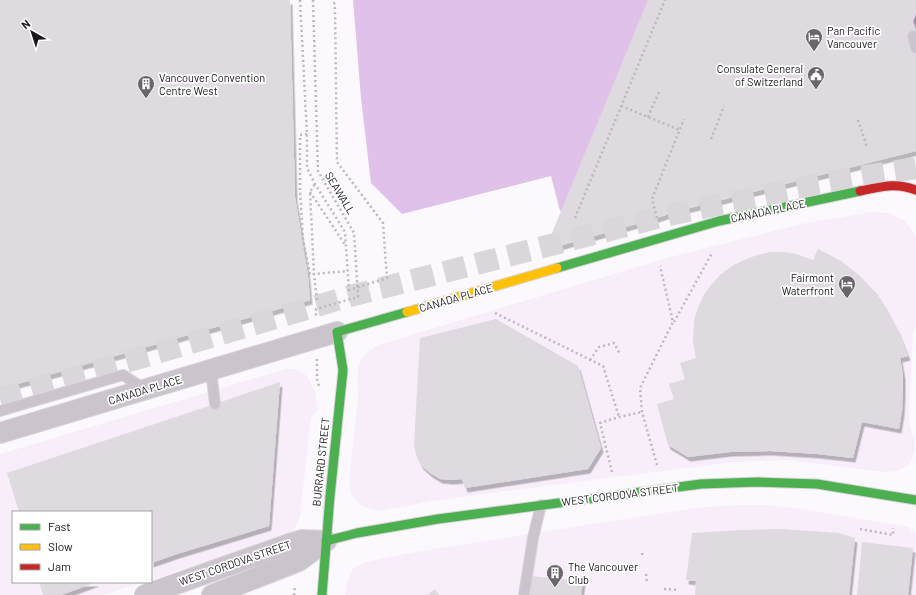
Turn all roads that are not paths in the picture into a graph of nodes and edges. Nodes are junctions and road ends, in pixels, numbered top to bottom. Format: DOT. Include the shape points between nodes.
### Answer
graph roads {
  1 [pos="913,36"];
  2 [pos="916,48"];
  3 [pos="916,190"];
  4 [pos="337,332"];
  5 [pos="211,370"];
  6 [pos="146,390"];
  7 [pos="215,404"];
  8 [pos="0,411"];
  9 [pos="0,433"];
  10 [pos="916,500"];
  11 [pos="541,506"];
  12 [pos="326,541"];
  13 [pos="145,595"];
  14 [pos="212,595"];
  15 [pos="322,595"];
  16 [pos="524,595"];
  1 -- 2 [label="lane"];
  3 -- 4 [label="street, CANADA PLACE" via="889,185 733,218"];
  4 -- 5 [label="street, CANADA PLACE"];
  4 -- 12 [label="street, BURRARD STREET" via="343,370"];
  5 -- 6 [label="street, CANADA PLACE"];
  5 -- 7 [label="lane"];
  6 -- 8 [label="lane" via="123,375"];
  6 -- 9 [label="street, CANADA PLACE"];
  10 -- 11 [label="street, WEST CORDOVA STREET" via="817,484 758,482 702,484"];
  11 -- 12 [label="street, WEST CORDOVA STREET" via="438,519"];
  11 -- 16 [label="lane"];
  12 -- 13 [label="street, WEST CORDOVA STREET" via="302,540"];
  12 -- 14 [label="street, WEST CORDOVA STREET" via="299,561"];
  12 -- 15 [label="street, BURRARD STREET"];
}
